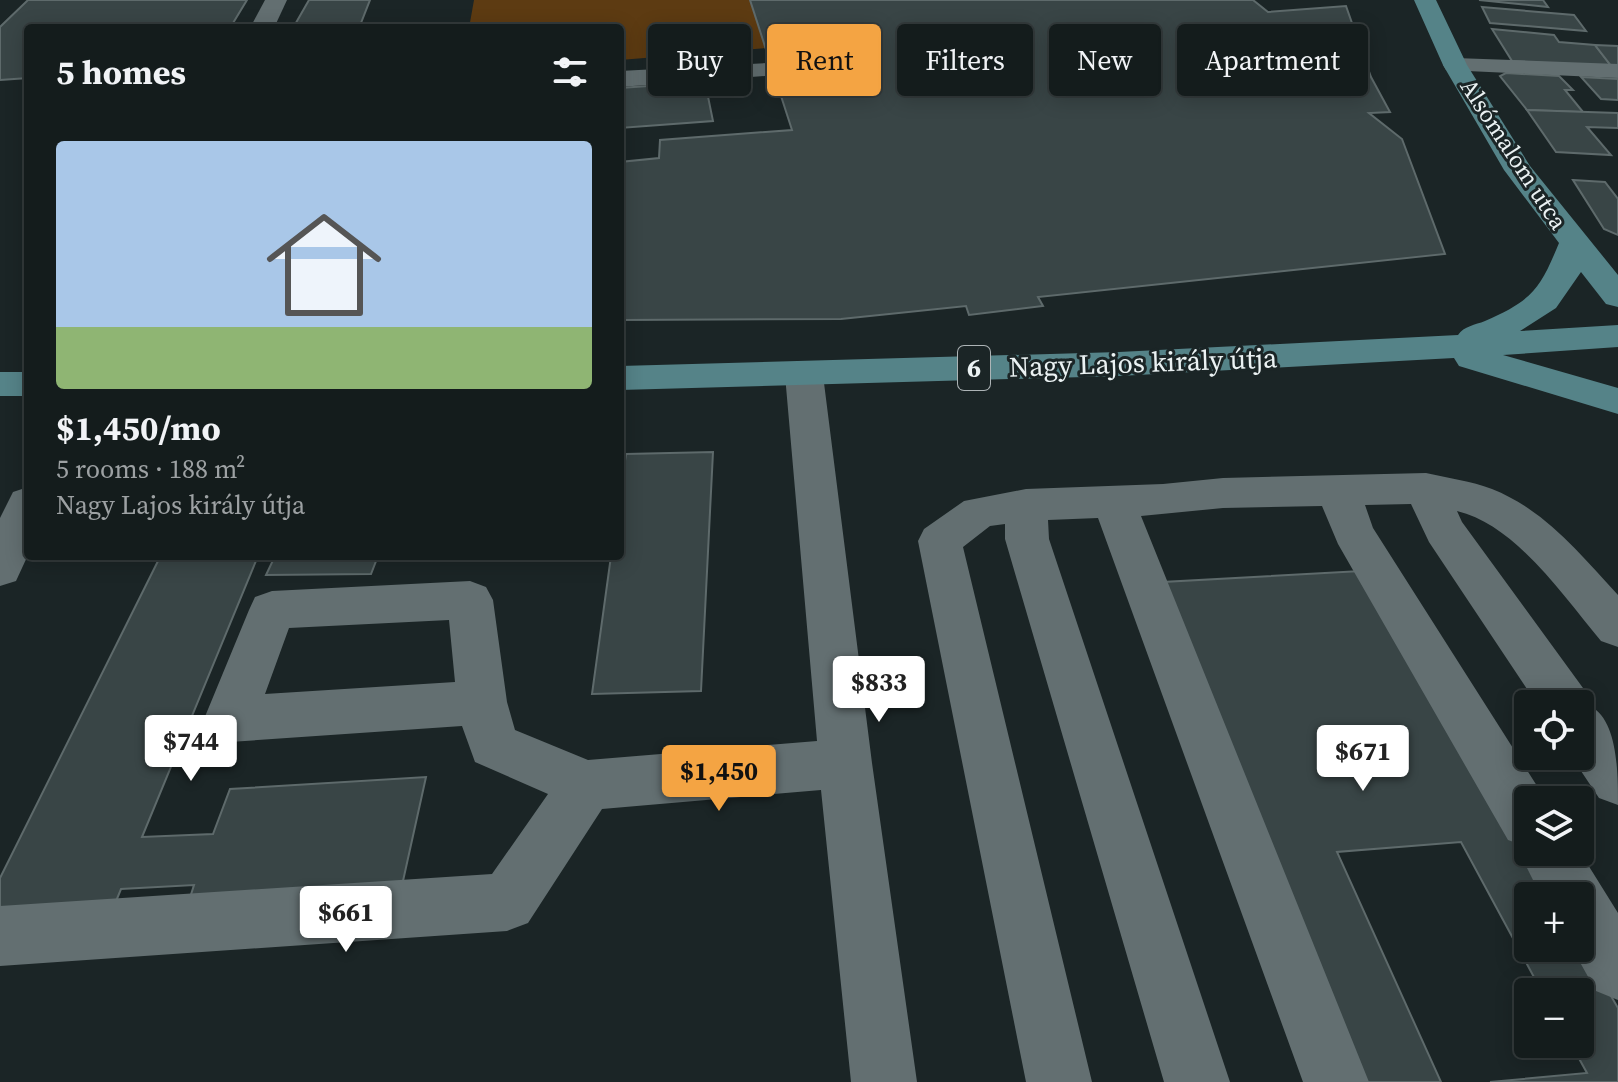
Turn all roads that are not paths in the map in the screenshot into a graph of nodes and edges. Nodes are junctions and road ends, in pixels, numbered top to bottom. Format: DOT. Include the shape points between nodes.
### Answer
graph roads {
  1 [pos="276,0"];
  2 [pos="1425,0"];
  3 [pos="264,24"];
  4 [pos="1455,65"];
  5 [pos="767,70"];
  6 [pos="1618,71"];
  7 [pos="624,79"];
  8 [pos="1574,244"];
  9 [pos="1618,297"];
  10 [pos="1618,336"];
  11 [pos="1439,349"];
  12 [pos="804,375"];
  13 [pos="624,378"];
  14 [pos="0,384"];
  15 [pos="24,384"];
  16 [pos="1618,401"];
  17 [pos="1426,488"];
  18 [pos="1338,490"];
  19 [pos="1113,500"];
  20 [pos="1026,505"];
  21 [pos="24,512"];
  22 [pos="0,568"];
  23 [pos="1618,627"];
  24 [pos="1555,690"];
  25 [pos="482,702"];
  26 [pos="1594,745"];
  27 [pos="845,763"];
  28 [pos="1618,780"];
  29 [pos="587,785"];
  30 [pos="1514,798"];
  31 [pos="1594,929"];
  32 [pos="0,936"];
  33 [pos="1618,969"];
  34 [pos="884,1082"];
  35 [pos="1059,1082"];
  36 [pos="1197,1082"];
  37 [pos="1336,1082"];
  1 -- 3 [label="street"];
  2 -- 4 [label="main road, Alsómalom utca"];
  4 -- 6 [label="street"];
  4 -- 8 [label="main road, Alsómalom utca" via="1518,170"];
  5 -- 7 [label="street"];
  8 -- 9 [label="main road, Alsómalom utca"];
  8 -- 11 [label="main road, 6" via="1560,281 1539,304 1504,327"];
  10 -- 11 [label="main road, Nagy Lajos király útja / 6"];
  11 -- 12 [label="main road, Nagy Lajos király útja / 6"];
  11 -- 16 [label="main road"];
  12 -- 13 [label="main road, Nagy Lajos király útja / 6"];
  12 -- 27 [label="street"];
  14 -- 15 [label="main road"];
  17 -- 18 [label="street"];
  17 -- 23 [label="street" via="1477,500 1513,519 1546,546"];
  17 -- 24 [label="street" via="1444,530"];
  18 -- 19 [label="street"];
  18 -- 30 [label="street" via="1353,532"];
  19 -- 20 [label="street"];
  19 -- 37 [label="street"];
  20 -- 35 [label="street" via="979,512 940,541"];
  20 -- 36 [label="street" via="1027,539"];
  21 -- 22 [label="street"];
  25 -- 25 [label="street" via="356,711 230,719 272,610 470,600"];
  25 -- 29 [label="street" via="493,745"];
  26 -- 28 [label="street"];
  27 -- 29 [label="street"];
  27 -- 34 [label="street"];
  29 -- 32 [label="street" via="507,902"];
  31 -- 33 [label="street"];
}
